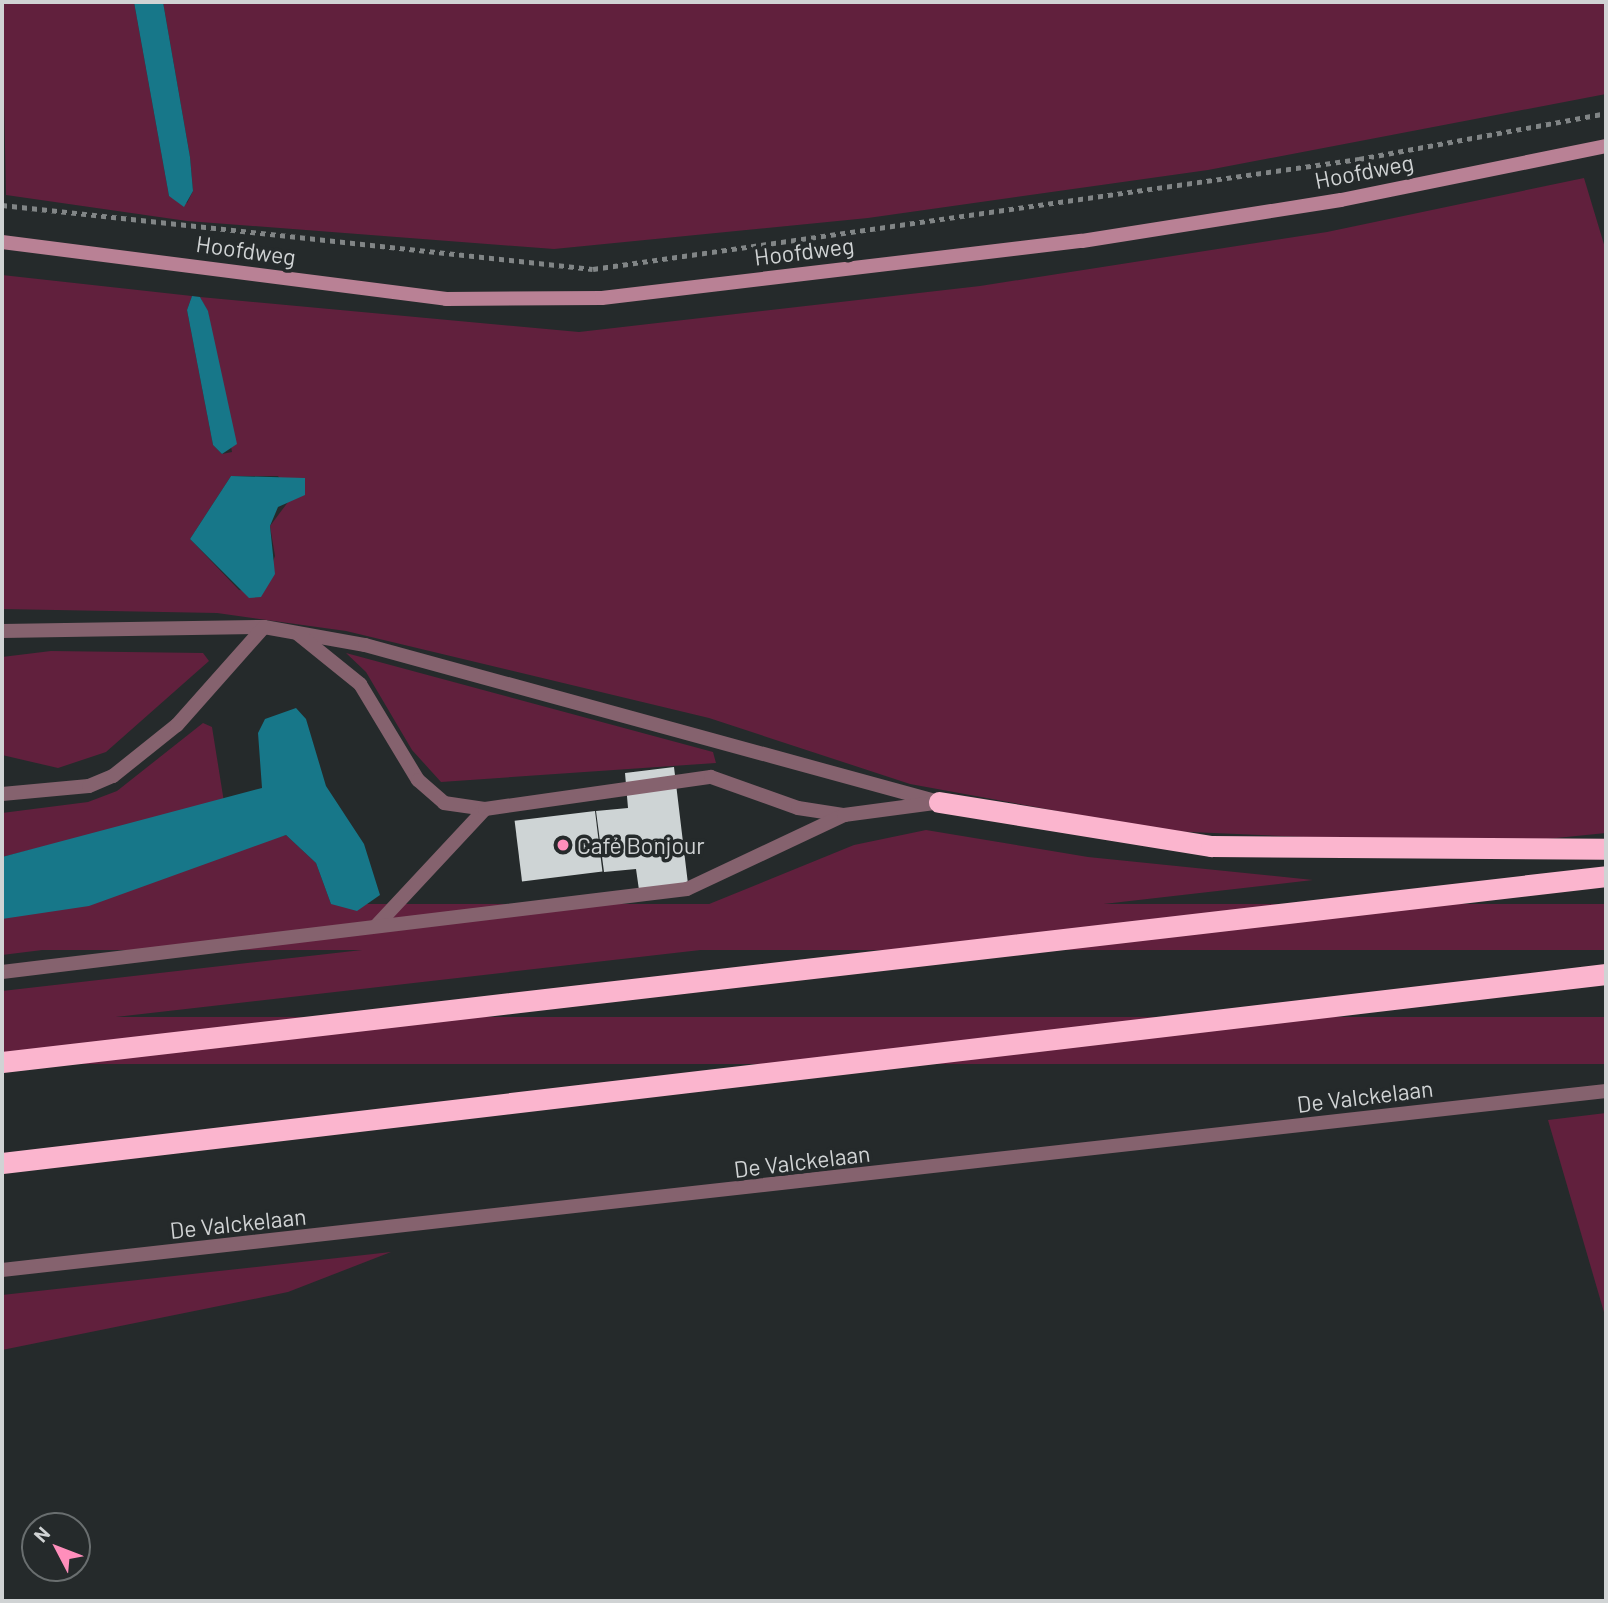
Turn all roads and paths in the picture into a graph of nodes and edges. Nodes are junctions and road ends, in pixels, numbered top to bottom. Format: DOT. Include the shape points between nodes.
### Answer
graph roads {
  1 [pos="1606,113"];
  2 [pos="1606,146"];
  3 [pos="2,205"];
  4 [pos="2,242"];
  5 [pos="264,627"];
  6 [pos="2,631"];
  7 [pos="295,632"];
  8 [pos="2,793"];
  9 [pos="939,802"];
  10 [pos="485,809"];
  11 [pos="844,815"];
  12 [pos="1606,849"];
  13 [pos="1606,876"];
  14 [pos="376,926"];
  15 [pos="2,972"];
  16 [pos="1606,974"];
  17 [pos="2,1062"];
  18 [pos="1606,1091"];
  19 [pos="2,1163"];
  20 [pos="2,1270"];
  1 -- 3 [label="path" via="1359,159 593,269"];
  2 -- 4 [label="main road, Hoofdweg" via="1341,200 1082,242 602,298 446,299"];
  5 -- 6 [label="street"];
  5 -- 7 [label="street"];
  5 -- 8 [label="street" via="177,725 113,776 89,786"];
  7 -- 9 [label="street" via="365,645"];
  7 -- 10 [label="street" via="360,684 418,780 444,803"];
  9 -- 11 [label="street"];
  9 -- 12 [label="highway" via="1210,846"];
  10 -- 11 [label="street" via="711,777 798,808"];
  10 -- 14 [label="street"];
  11 -- 14 [label="street" via="687,889"];
  13 -- 17 [label="highway"];
  14 -- 15 [label="street"];
  16 -- 19 [label="highway"];
  18 -- 20 [label="street, De Valckelaan"];
}
